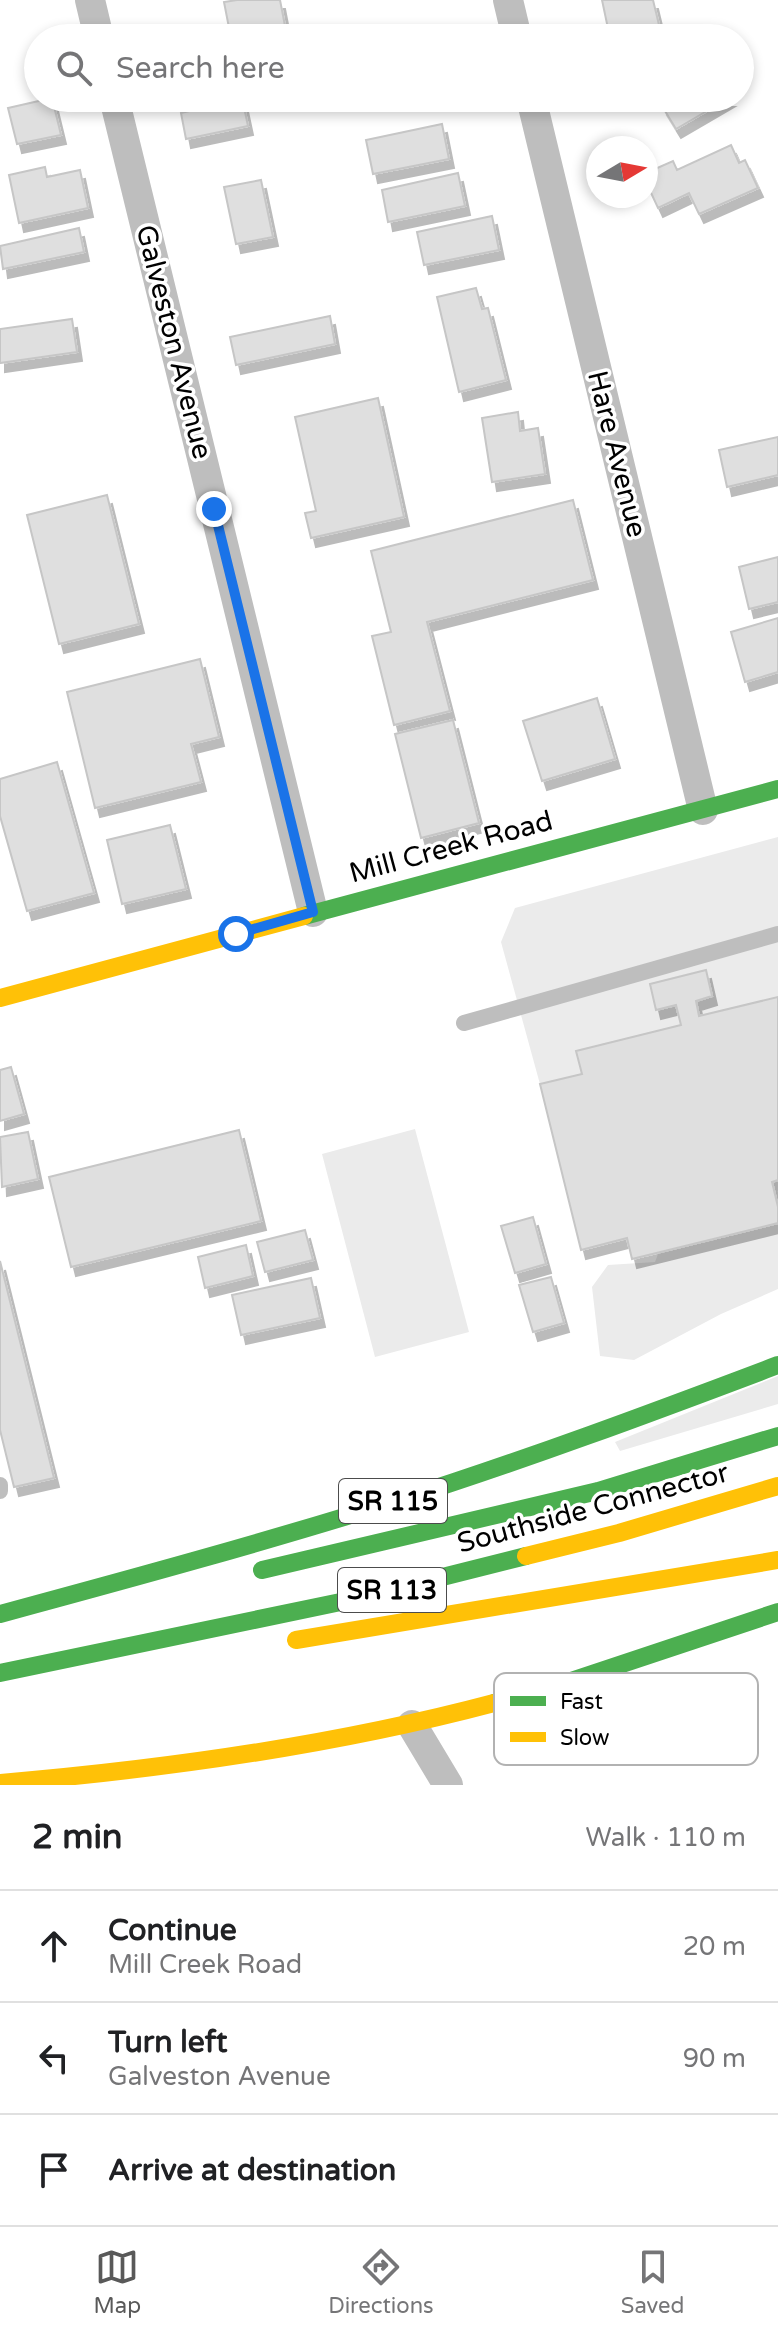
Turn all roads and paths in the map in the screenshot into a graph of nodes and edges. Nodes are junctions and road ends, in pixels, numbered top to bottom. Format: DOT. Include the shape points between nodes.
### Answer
graph roads {
  1 [pos="90,0"];
  2 [pos="508,0"];
  3 [pos="96,24"];
  4 [pos="514,24"];
  5 [pos="117,112"];
  6 [pos="534,112"];
  7 [pos="778,789"];
  8 [pos="703,810"];
  9 [pos="313,912"];
  10 [pos="778,934"];
  11 [pos="0,998"];
  12 [pos="464,1023"];
  13 [pos="778,1365"];
  14 [pos="778,1436"];
  15 [pos="778,1486"];
  16 [pos="778,1560"];
  17 [pos="245,1573"];
  18 [pos="153,1592"];
  19 [pos="778,1612"];
  20 [pos="0,1614"];
  21 [pos="271,1643"];
  22 [pos="148,1661"];
  23 [pos="0,1673"];
  24 [pos="595,1673"];
  25 [pos="0,1680"];
  26 [pos="494,1703"];
  27 [pos="412,1725"];
  28 [pos="0,1783"];
  29 [pos="448,1785"];
  1 -- 3 [label="street"];
  2 -- 4 [label="street"];
  5 -- 9 [label="street, Galveston Avenue"];
  6 -- 8 [label="street, Hare Avenue"];
  7 -- 8 [label="main road, Mill Creek Road"];
  8 -- 9 [label="main road, Mill Creek Road"];
  9 -- 11 [label="main road, Mill Creek Road"];
  10 -- 12 [label="lane"];
  13 -- 20 [label="main road, SR 115" via="601,1432 347,1516"];
  14 -- 17 [label="main road, Southside Connector / SR 113" via="598,1491"];
  15 -- 23 [label="main road, Southside Connector / SR 113" via="619,1533 355,1599"];
  16 -- 21 [label="main road"];
  18 -- 20 [label="main road"];
  19 -- 24 [label="main road"];
  22 -- 25 [label="main road"];
  26 -- 27 [label="main road"];
  27 -- 28 [label="main road" via="121,1772"];
  27 -- 29 [label="street"];
}
